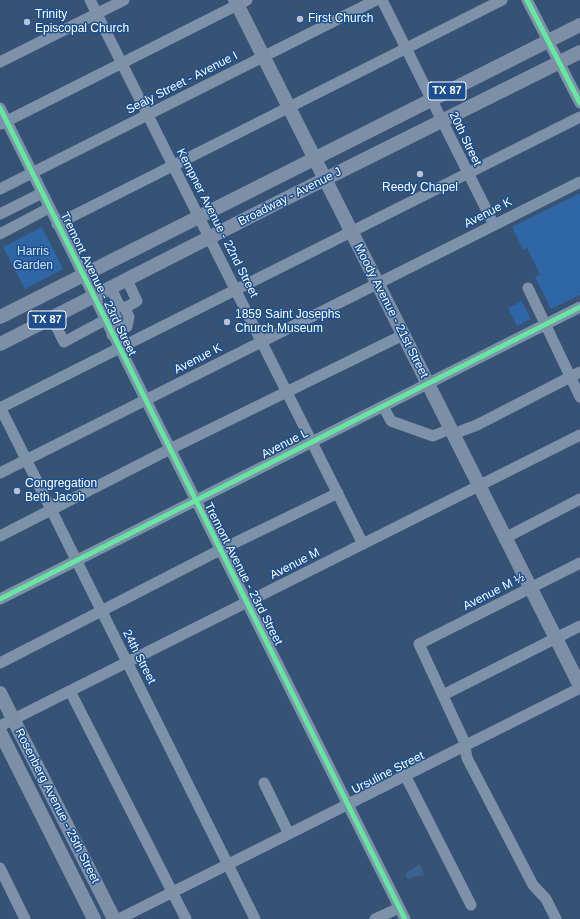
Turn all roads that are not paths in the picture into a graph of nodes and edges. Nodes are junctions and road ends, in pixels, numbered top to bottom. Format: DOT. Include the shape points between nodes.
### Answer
graph roads {
  1 [pos="90,0"];
  2 [pos="124,0"];
  3 [pos="376,0"];
  4 [pos="382,0"];
  5 [pos="502,0"];
  6 [pos="527,0"];
  7 [pos="240,2"];
  8 [pos="97,14"];
  9 [pos="580,25"];
  10 [pos="548,41"];
  11 [pos="406,48"];
  12 [pos="580,52"];
  13 [pos="264,56"];
  14 [pos="0,62"];
  15 [pos="122,63"];
  16 [pos="559,63"];
  17 [pos="431,99"];
  18 [pos="580,103"];
  19 [pos="289,107"];
  20 [pos="0,108"];
  21 [pos="147,115"];
  22 [pos="580,117"];
  23 [pos="442,121"];
  24 [pos="3,123"];
  25 [pos="315,158"];
  26 [pos="173,165"];
  27 [pos="32,173"];
  28 [pos="468,173"];
  29 [pos="325,180"];
  30 [pos="580,182"];
  31 [pos="0,189"];
  32 [pos="42,193"];
  33 [pos="49,208"];
  34 [pos="0,214"];
  35 [pos="199,217"];
  36 [pos="57,224"];
  37 [pos="494,225"];
  38 [pos="352,232"];
  39 [pos="0,234"];
  40 [pos="210,238"];
  41 [pos="83,275"];
  42 [pos="376,284"];
  43 [pos="129,285"];
  44 [pos="528,288"];
  45 [pos="235,290"];
  46 [pos="94,296"];
  47 [pos="113,306"];
  48 [pos="580,307"];
  49 [pos="0,316"];
  50 [pos="52,318"];
  51 [pos="545,324"];
  52 [pos="117,332"];
  53 [pos="404,335"];
  54 [pos="261,342"];
  55 [pos="0,344"];
  56 [pos="119,348"];
  57 [pos="575,374"];
  58 [pos="428,384"];
  59 [pos="287,392"];
  60 [pos="580,397"];
  61 [pos="145,400"];
  62 [pos="384,406"];
  63 [pos="0,407"];
  64 [pos="452,431"];
  65 [pos="580,436"];
  66 [pos="311,442"];
  67 [pos="170,449"];
  68 [pos="26,460"];
  69 [pos="0,473"];
  70 [pos="479,486"];
  71 [pos="338,493"];
  72 [pos="580,499"];
  73 [pos="196,501"];
  74 [pos="51,510"];
  75 [pos="0,536"];
  76 [pos="505,538"];
  77 [pos="363,544"];
  78 [pos="220,550"];
  79 [pos="77,561"];
  80 [pos="580,563"];
  81 [pos="530,588"];
  82 [pos="0,599"];
  83 [pos="246,603"];
  84 [pos="101,611"];
  85 [pos="580,626"];
  86 [pos="556,638"];
  87 [pos="127,662"];
  88 [pos="0,663"];
  89 [pos="580,687"];
  90 [pos="70,691"];
  91 [pos="0,693"];
  92 [pos="443,695"];
  93 [pos="13,719"];
  94 [pos="0,726"];
  95 [pos="0,732"];
  96 [pos="464,746"];
  97 [pos="405,775"];
  98 [pos="264,783"];
  99 [pos="348,804"];
  100 [pos="289,834"];
  101 [pos="228,864"];
  102 [pos="0,868"];
  103 [pos="172,892"];
  104 [pos="471,905"];
  105 [pos="399,908"];
  106 [pos="24,919"];
  107 [pos="94,919"];
  108 [pos="114,919"];
  109 [pos="119,919"];
  110 [pos="186,919"];
  111 [pos="255,919"];
  112 [pos="375,919"];
  113 [pos="405,919"];
  114 [pos="556,919"];
  1 -- 8 [label="street, Kempner Avenue - 22nd Street"];
  2 -- 8 [label="street"];
  3 -- 13 [label="street, Sealy Street - Avenue I"];
  4 -- 11 [label="street, 20th Street"];
  5 -- 11 [label="street"];
  6 -- 10 [label="street"];
  7 -- 13 [label="main road, Moody Avenue - 21st Street"];
  7 -- 15 [label="street"];
  8 -- 14 [label="street"];
  8 -- 15 [label="street, Kempner Avenue - 22nd Street"];
  9 -- 10 [label="main road, Broadway - Avenue J / TX 87"];
  10 -- 16 [label="street"];
  10 -- 17 [label="main road, Broadway - Avenue J / TX 87"];
  11 -- 17 [label="street, 20th Street"];
  11 -- 19 [label="street"];
  12 -- 16 [label="main road, Broadway - Avenue J / TX 87"];
  13 -- 19 [label="main road, Moody Avenue - 21st Street"];
  13 -- 21 [label="street, Sealy Street - Avenue I"];
  15 -- 21 [label="street, Kempner Avenue - 22nd Street"];
  15 -- 24 [label="street"];
  16 -- 18 [label="street"];
  16 -- 23 [label="main road, Broadway - Avenue J / TX 87"];
  17 -- 23 [label="street, 20th Street"];
  17 -- 25 [label="main road, Broadway - Avenue J / TX 87"];
  19 -- 25 [label="main road, Moody Avenue - 21st Street"];
  19 -- 26 [label="street"];
  20 -- 24 [label="street, Tremont Avenue - 23rd Street"];
  21 -- 26 [label="street, Kempner Avenue - 22nd Street"];
  21 -- 27 [label="street, Sealy Street - Avenue I"];
  22 -- 28 [label="street"];
  23 -- 28 [label="street, 20th Street"];
  23 -- 29 [label="main road, Broadway - Avenue J / TX 87"];
  24 -- 27 [label="street, Tremont Avenue - 23rd Street"];
  25 -- 29 [label="main road, Moody Avenue - 21st Street"];
  25 -- 35 [label="main road, Broadway - Avenue J / TX 87"];
  26 -- 35 [label="street, Kempner Avenue - 22nd Street"];
  26 -- 36 [label="street"];
  27 -- 31 [label="street, Sealy Street - Avenue I"];
  27 -- 32 [label="street, Tremont Avenue - 23rd Street"];
  28 -- 37 [label="street, 20th Street"];
  28 -- 38 [label="street"];
  29 -- 38 [label="main road, Moody Avenue - 21st Street"];
  29 -- 40 [label="main road, Broadway - Avenue J / TX 87"];
  30 -- 37 [label="street, Avenue K"];
  32 -- 33 [label="street, Tremont Avenue - 23rd Street"];
  32 -- 34 [label="street"];
  33 -- 36 [label="street, Tremont Avenue - 23rd Street"];
  33 -- 39 [label="street"];
  35 -- 40 [label="street, Kempner Avenue - 22nd Street"];
  35 -- 41 [label="main road, Broadway - Avenue J / TX 87"];
  36 -- 41 [label="street, Tremont Avenue - 23rd Street"];
  37 -- 42 [label="street, Avenue K"];
  38 -- 42 [label="main road, Moody Avenue - 21st Street"];
  38 -- 45 [label="street"];
  40 -- 43 [label="main road, Broadway - Avenue J / TX 87"];
  40 -- 45 [label="street, Kempner Avenue - 22nd Street"];
  41 -- 46 [label="street, Tremont Avenue - 23rd Street"];
  41 -- 49 [label="main road, Broadway - Avenue J / TX 87"];
  42 -- 53 [label="main road, Moody Avenue - 21st Street"];
  42 -- 54 [label="street, Avenue K"];
  43 -- 47 [label="main road, Broadway - Avenue J / TX 87"];
  43 -- 47 [label="street" via="137,301"];
  44 -- 51 [label="street"];
  45 -- 54 [label="street, Kempner Avenue - 22nd Street"];
  45 -- 56 [label="street"];
  46 -- 47 [label="main road, Broadway - Avenue J / TX 87"];
  46 -- 47 [label="street, Tremont Avenue - 23rd Street"];
  46 -- 50 [label="main road, Broadway - Avenue J / TX 87"];
  47 -- 50 [label="street" via="64,342"];
  47 -- 52 [label="street, Tremont Avenue - 23rd Street"];
  47 -- 52 [label="street" via="129,320 127,327"];
  48 -- 51 [label="street, Avenue L"];
  50 -- 55 [label="main road, Broadway - Avenue J / TX 87"];
  51 -- 57 [label="street"];
  51 -- 58 [label="street, Avenue L"];
  52 -- 56 [label="street, Tremont Avenue - 23rd Street"];
  53 -- 58 [label="main road, Moody Avenue - 21st Street"];
  53 -- 59 [label="street"];
  54 -- 59 [label="street, Kempner Avenue - 22nd Street"];
  54 -- 61 [label="street, Avenue K"];
  56 -- 61 [label="street, Tremont Avenue - 23rd Street"];
  56 -- 63 [label="street"];
  57 -- 60 [label="street"];
  57 -- 64 [label="street" via="477,425"];
  58 -- 62 [label="street, Avenue L"];
  58 -- 64 [label="main road, Moody Avenue - 21st Street"];
  59 -- 66 [label="street, Kempner Avenue - 22nd Street"];
  59 -- 67 [label="street"];
  61 -- 67 [label="street, Tremont Avenue - 23rd Street"];
  61 -- 68 [label="street, Avenue K"];
  62 -- 64 [label="street" via="391,421 433,436"];
  62 -- 66 [label="street, Avenue L"];
  63 -- 68 [label="street, 24th Street"];
  64 -- 70 [label="main road, Moody Avenue - 21st Street"];
  65 -- 70 [label="street, Avenue M"];
  66 -- 71 [label="street, Kempner Avenue - 22nd Street"];
  66 -- 73 [label="street, Avenue L"];
  67 -- 73 [label="street, Tremont Avenue - 23rd Street"];
  67 -- 74 [label="street"];
  68 -- 69 [label="street, Avenue K"];
  68 -- 74 [label="street, 24th Street"];
  70 -- 76 [label="main road, Moody Avenue - 21st Street"];
  70 -- 77 [label="street, Avenue M"];
  71 -- 77 [label="street, Kempner Avenue - 22nd Street"];
  71 -- 78 [label="street"];
  72 -- 76 [label="street"];
  73 -- 78 [label="street, Tremont Avenue - 23rd Street"];
  73 -- 79 [label="street, Avenue L"];
  74 -- 75 [label="street"];
  74 -- 79 [label="street, 24th Street"];
  76 -- 81 [label="main road, Moody Avenue - 21st Street"];
  77 -- 83 [label="street, Avenue M"];
  78 -- 83 [label="street, Tremont Avenue - 23rd Street"];
  78 -- 84 [label="street"];
  79 -- 82 [label="street, Avenue L"];
  79 -- 84 [label="street, 24th Street"];
  80 -- 81 [label="street, Avenue M ½"];
  81 -- 86 [label="main road, Moody Avenue - 21st Street"];
  81 -- 92 [label="street, Avenue M ½" via="419,644"];
  83 -- 87 [label="street, Avenue M"];
  83 -- 99 [label="street, Tremont Avenue - 23rd Street"];
  84 -- 87 [label="street, 24th Street"];
  84 -- 88 [label="street"];
  85 -- 86 [label="street"];
  86 -- 89 [label="main road, Moody Avenue - 21st Street"];
  86 -- 92 [label="street"];
  87 -- 90 [label="street, Avenue M"];
  87 -- 101 [label="street, 24th Street"];
  89 -- 96 [label="street, Ursuline Street"];
  90 -- 93 [label="street, Avenue M"];
  90 -- 103 [label="street"];
  91 -- 93 [label="main road, Rosenberg Avenue - 25th Street"];
  92 -- 96 [label="street"];
  93 -- 94 [label="street, Avenue M"];
  93 -- 108 [label="main road, Rosenberg Avenue - 25th Street"];
  95 -- 107 [label="main road, Rosenberg Avenue - 25th Street"];
  96 -- 97 [label="street, Ursuline Street"];
  96 -- 114 [label="street" via="467,758 533,885 546,900"];
  97 -- 99 [label="street, Ursuline Street"];
  97 -- 104 [label="street"];
  98 -- 100 [label="street"];
  99 -- 100 [label="street, Ursuline Street"];
  99 -- 105 [label="street, Tremont Avenue - 23rd Street"];
  100 -- 101 [label="street, Ursuline Street"];
  101 -- 103 [label="street, Ursuline Street"];
  101 -- 111 [label="street, 24th Street"];
  102 -- 106 [label="street"];
  103 -- 109 [label="street, Ursuline Street"];
  103 -- 110 [label="street"];
  105 -- 112 [label="street"];
  105 -- 113 [label="street, Tremont Avenue - 23rd Street"];
}
